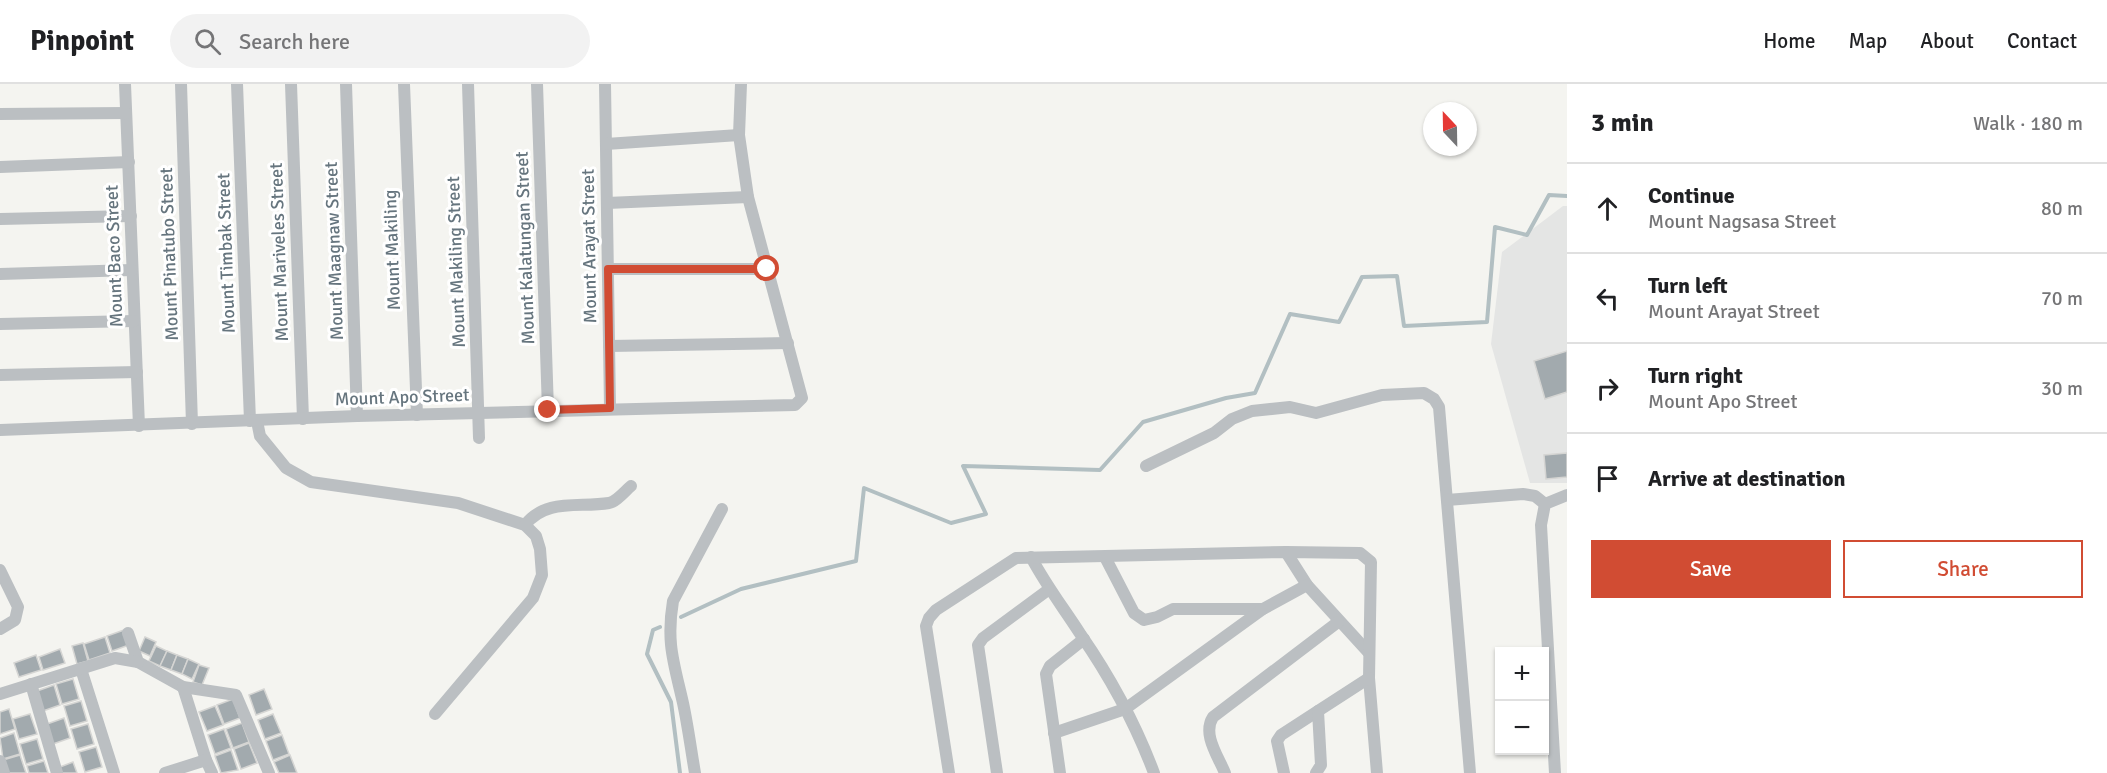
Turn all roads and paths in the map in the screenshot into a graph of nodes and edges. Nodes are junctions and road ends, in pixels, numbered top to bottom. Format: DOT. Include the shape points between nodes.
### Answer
graph roads {
  1 [pos="125,84"];
  2 [pos="181,84"];
  3 [pos="237,84"];
  4 [pos="291,84"];
  5 [pos="346,84"];
  6 [pos="404,84"];
  7 [pos="468,84"];
  8 [pos="537,84"];
  9 [pos="605,84"];
  10 [pos="741,84"];
  11 [pos="126,113"];
  12 [pos="0,114"];
  13 [pos="739,135"];
  14 [pos="606,144"];
  15 [pos="129,162"];
  16 [pos="0,167"];
  17 [pos="748,197"];
  18 [pos="607,203"];
  19 [pos="131,216"];
  20 [pos="0,219"];
  21 [pos="608,269"];
  22 [pos="767,269"];
  23 [pos="132,270"];
  24 [pos="0,274"];
  25 [pos="134,321"];
  26 [pos="0,324"];
  27 [pos="788,343"];
  28 [pos="609,345"];
  29 [pos="137,372"];
  30 [pos="0,375"];
  31 [pos="610,408"];
  32 [pos="548,410"];
  33 [pos="479,412"];
  34 [pos="417,415"];
  35 [pos="357,416"];
  36 [pos="303,419"];
  37 [pos="253,421"];
  38 [pos="192,424"];
  39 [pos="139,426"];
  40 [pos="0,430"];
  41 [pos="479,438"];
  42 [pos="1146,466"];
  43 [pos="631,486"];
  44 [pos="1567,495"];
  45 [pos="1447,500"];
  46 [pos="1545,504"];
  47 [pos="722,509"];
  48 [pos="525,525"];
  49 [pos="1287,552"];
  50 [pos="1031,557"];
  51 [pos="1105,557"];
  52 [pos="0,570"];
  53 [pos="1307,585"];
  54 [pos="1048,590"];
  55 [pos="1263,609"];
  56 [pos="1338,622"];
  57 [pos="0,629"];
  58 [pos="128,633"];
  59 [pos="1084,639"];
  60 [pos="1369,652"];
  61 [pos="138,662"];
  62 [pos="81,669"];
  63 [pos="1369,678"];
  64 [pos="31,684"];
  65 [pos="183,687"];
  66 [pos="0,694"];
  67 [pos="1125,710"];
  68 [pos="1318,711"];
  69 [pos="435,714"];
  70 [pos="1054,733"];
  71 [pos="206,760"];
  72 [pos="0,761"];
  73 [pos="3,773"];
  74 [pos="57,773"];
  75 [pos="114,773"];
  76 [pos="165,773"];
  77 [pos="212,773"];
  78 [pos="268,773"];
  79 [pos="695,773"];
  80 [pos="949,773"];
  81 [pos="997,773"];
  82 [pos="1060,773"];
  83 [pos="1154,773"];
  84 [pos="1225,773"];
  85 [pos="1284,773"];
  86 [pos="1316,773"];
  87 [pos="1377,773"];
  88 [pos="1470,773"];
  89 [pos="1555,773"];
  1 -- 11 [label="street, Mount Baco Street"];
  2 -- 38 [label="street, Mount Pinatubo Street"];
  3 -- 37 [label="street, Mount Timbak Street"];
  4 -- 36 [label="street, Mount Mariveles Street"];
  5 -- 35 [label="street, Mount Maagnaw Street"];
  6 -- 34 [label="street, Mount Makiling"];
  7 -- 33 [label="street, Mount Makiling Street"];
  8 -- 32 [label="street, Mount Kalatungan Street"];
  9 -- 14 [label="street, Mount Arayat Street"];
  10 -- 13 [label="street"];
  11 -- 12 [label="street"];
  11 -- 15 [label="street, Mount Baco Street"];
  13 -- 14 [label="street"];
  13 -- 17 [label="street"];
  14 -- 18 [label="street, Mount Arayat Street"];
  15 -- 16 [label="street"];
  15 -- 19 [label="street, Mount Baco Street"];
  17 -- 18 [label="street"];
  17 -- 22 [label="street"];
  18 -- 21 [label="street, Mount Arayat Street"];
  19 -- 20 [label="street"];
  19 -- 23 [label="street, Mount Baco Street"];
  21 -- 22 [label="street"];
  21 -- 28 [label="street, Mount Arayat Street"];
  22 -- 27 [label="street"];
  23 -- 24 [label="street"];
  23 -- 25 [label="street, Mount Baco Street"];
  25 -- 26 [label="street"];
  25 -- 29 [label="street, Mount Baco Street"];
  27 -- 28 [label="street"];
  27 -- 31 [label="street, Mount Apo Street" via="802,398 795,405"];
  28 -- 31 [label="street, Mount Arayat Street"];
  29 -- 30 [label="street"];
  29 -- 39 [label="street, Mount Baco Street"];
  31 -- 32 [label="street, Mount Apo Street"];
  32 -- 33 [label="street, Mount Apo Street"];
  33 -- 34 [label="street, Mount Apo Street"];
  33 -- 41 [label="street, Mount Makiling Street"];
  34 -- 35 [label="street, Mount Apo Street"];
  35 -- 36 [label="street, Mount Apo Street"];
  36 -- 37 [label="street, Mount Apo Street"];
  37 -- 38 [label="street, Mount Apo Street"];
  37 -- 48 [label="street" via="286,468 311,482 458,502"];
  38 -- 39 [label="street, Mount Apo Street"];
  39 -- 40 [label="street, Mount Apo Street"];
  42 -- 45 [label="street" via="1252,411 1290,407 1316,413 1382,395 1424,393 1438,407"];
  43 -- 48 [label="street" via="611,503 549,508"];
  44 -- 46 [label="street"];
  45 -- 46 [label="street" via="1523,494"];
  45 -- 88 [label="street"];
  46 -- 89 [label="street" via="1541,525"];
  47 -- 79 [label="street" via="673,601 671,615 670,654"];
  48 -- 69 [label="street" via="536,536 540,549 542,575 533,598"];
  49 -- 51 [label="street"];
  49 -- 53 [label="street"];
  49 -- 60 [label="street" via="1360,553 1370,558"];
  50 -- 51 [label="street"];
  50 -- 54 [label="street"];
  50 -- 80 [label="street" via="1016,558 962,591 928,618 926,626"];
  51 -- 55 [label="street" via="1134,613 1144,620 1173,609"];
  52 -- 57 [label="street" via="18,607 15,620"];
  53 -- 55 [label="street"];
  53 -- 56 [label="street"];
  54 -- 59 [label="street"];
  54 -- 81 [label="street" via="978,645"];
  55 -- 67 [label="street"];
  56 -- 60 [label="street"];
  56 -- 84 [label="street" via="1213,717 1208,733"];
  58 -- 61 [label="street"];
  59 -- 67 [label="street"];
  59 -- 70 [label="street" via="1050,666 1046,674"];
  60 -- 63 [label="street"];
  61 -- 62 [label="street" via="115,658"];
  61 -- 65 [label="street"];
  62 -- 64 [label="street"];
  62 -- 75 [label="street"];
  63 -- 68 [label="street"];
  63 -- 87 [label="street"];
  64 -- 66 [label="street"];
  64 -- 74 [label="street"];
  65 -- 71 [label="street"];
  65 -- 78 [label="street" via="232,693 239,698"];
  67 -- 70 [label="street"];
  67 -- 83 [label="street"];
  68 -- 85 [label="street" via="1277,741"];
  68 -- 86 [label="street" via="1321,765"];
  70 -- 82 [label="street"];
  71 -- 76 [label="street"];
  71 -- 77 [label="street"];
  72 -- 73 [label="street"];
}
